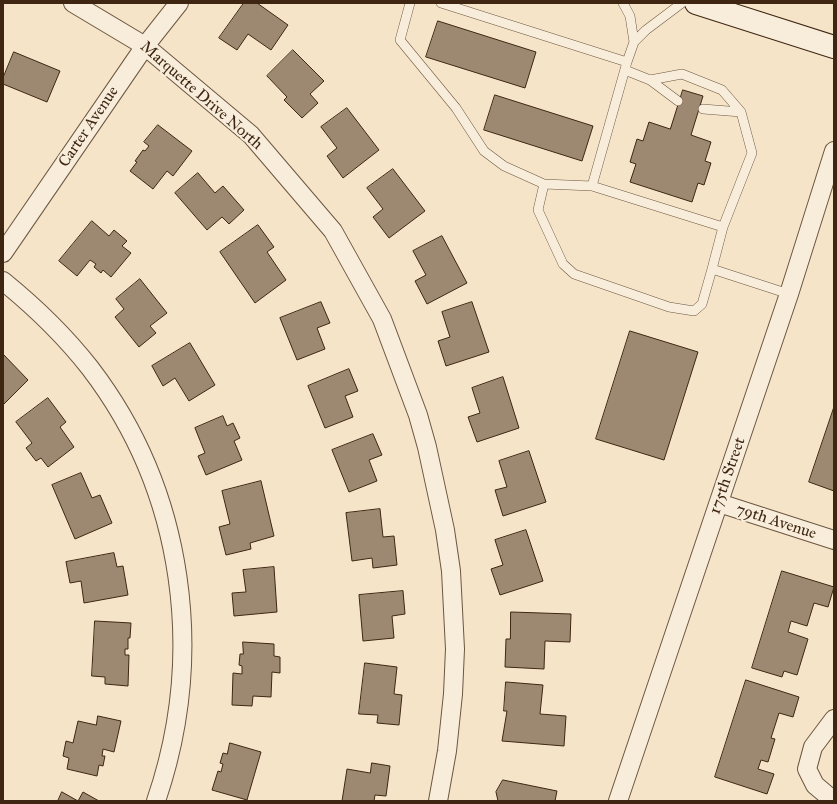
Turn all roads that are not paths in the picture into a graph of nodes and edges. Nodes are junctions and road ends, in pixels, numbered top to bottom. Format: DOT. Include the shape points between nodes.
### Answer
graph roads {
  1 [pos="73,3"];
  2 [pos="179,3"];
  3 [pos="410,3"];
  4 [pos="441,3"];
  5 [pos="623,3"];
  6 [pos="682,3"];
  7 [pos="696,3"];
  8 [pos="634,42"];
  9 [pos="144,46"];
  10 [pos="834,47"];
  11 [pos="626,66"];
  12 [pos="650,80"];
  13 [pos="678,101"];
  14 [pos="703,109"];
  15 [pos="741,112"];
  16 [pos="834,151"];
  17 [pos="544,184"];
  18 [pos="592,186"];
  19 [pos="723,227"];
  20 [pos="3,253"];
  21 [pos="712,269"];
  22 [pos="3,281"];
  23 [pos="789,294"];
  24 [pos="719,503"];
  25 [pos="834,540"];
  26 [pos="834,720"];
  27 [pos="156,801"];
  28 [pos="438,801"];
  29 [pos="618,801"];
  30 [pos="834,801"];
  1 -- 9 [label="street, Marquette Drive North"];
  2 -- 9 [label="street, Carter Avenue"];
  3 -- 17 [label="lane" via="400,40 456,108 484,151 504,166"];
  4 -- 11 [label="lane"];
  5 -- 8 [label="lane" via="630,16"];
  6 -- 8 [label="lane"];
  7 -- 10 [label="street"];
  8 -- 11 [label="lane"];
  9 -- 20 [label="street, Carter Avenue"];
  9 -- 28 [label="street, Marquette Drive North" via="252,135 333,231 382,319 418,415 427,447 445,530 450,571 455,649 453,694"];
  11 -- 12 [label="lane"];
  11 -- 18 [label="lane"];
  12 -- 13 [label="lane"];
  12 -- 15 [label="lane" via="682,74 722,90"];
  14 -- 15 [label="lane"];
  15 -- 19 [label="lane" via="752,153"];
  16 -- 23 [label="street, 175th Street"];
  17 -- 18 [label="lane"];
  17 -- 21 [label="lane" via="538,210 563,264 574,274 669,307 694,311 702,304"];
  18 -- 19 [label="lane"];
  19 -- 21 [label="lane"];
  21 -- 23 [label="lane"];
  22 -- 27 [label="street" via="47,320 91,368 136,442 160,501 176,565 183,637 177,719"];
  23 -- 24 [label="street, 175th Street"];
  24 -- 25 [label="street, 79th Avenue"];
  24 -- 29 [label="street, 175th Street"];
  26 -- 30 [label="street" via="813,747 807,769 815,785"];
}
